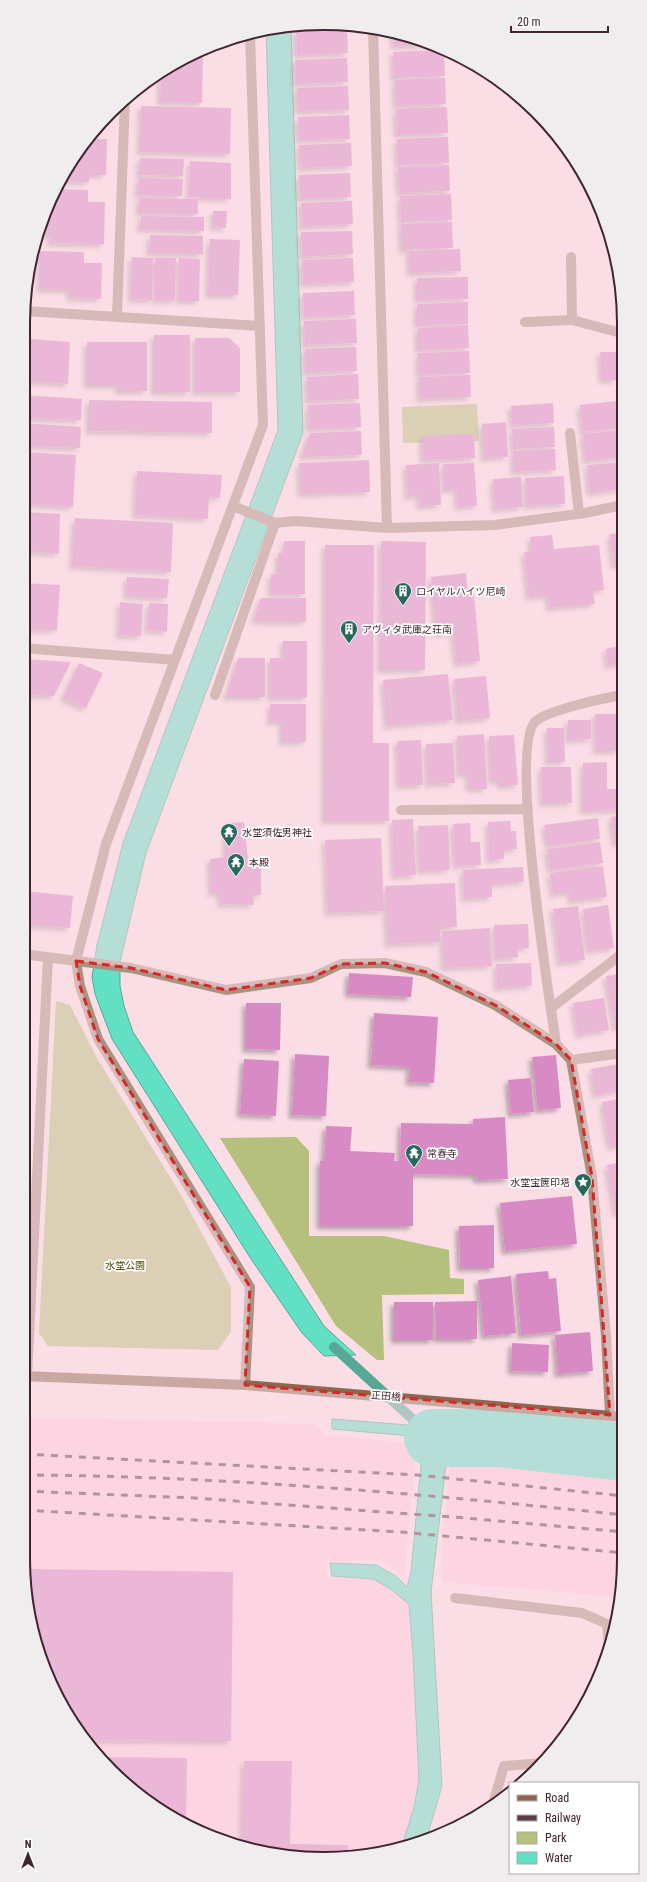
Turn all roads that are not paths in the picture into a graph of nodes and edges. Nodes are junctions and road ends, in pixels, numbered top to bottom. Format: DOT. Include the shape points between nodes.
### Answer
graph roads {
  1 [pos="373,35"];
  2 [pos="250,40"];
  3 [pos="124,109"];
  4 [pos="571,257"];
  5 [pos="31,311"];
  6 [pos="117,316"];
  7 [pos="572,320"];
  8 [pos="525,322"];
  9 [pos="260,326"];
  10 [pos="617,332"];
  11 [pos="570,432"];
  12 [pos="233,506"];
  13 [pos="617,506"];
  14 [pos="580,514"];
  15 [pos="275,523"];
  16 [pos="387,528"];
  17 [pos="30,649"];
  18 [pos="175,660"];
  19 [pos="214,695"];
  20 [pos="617,696"];
  21 [pos="528,808"];
  22 [pos="401,810"];
  23 [pos="30,955"];
  24 [pos="48,958"];
  25 [pos="617,958"];
  26 [pos="82,962"];
  27 [pos="551,1008"];
  28 [pos="556,1044"];
  29 [pos="617,1054"];
  30 [pos="571,1060"];
  31 [pos="30,1285"];
  32 [pos="30,1376"];
  33 [pos="245,1385"];
  34 [pos="610,1415"];
  35 [pos="617,1416"];
  36 [pos="455,1598"];
  37 [pos="609,1623"];
  38 [pos="533,1764"];
  39 [pos="495,1797"];
  1 -- 16 [label="street"];
  2 -- 9 [label="street"];
  3 -- 6 [label="street"];
  4 -- 7 [label="street"];
  5 -- 6 [label="street"];
  6 -- 9 [label="street"];
  7 -- 8 [label="street"];
  7 -- 10 [label="street"];
  9 -- 12 [label="street" via="263,425"];
  11 -- 14 [label="street"];
  12 -- 15 [label="street"];
  12 -- 18 [label="street"];
  13 -- 14 [label="street"];
  14 -- 16 [label="street" via="495,525"];
  15 -- 16 [label="street" via="296,521"];
  15 -- 19 [label="street"];
  17 -- 18 [label="street"];
  18 -- 26 [label="street" via="106,844"];
  20 -- 21 [label="street" via="557,711 535,721 530,730"];
  21 -- 22 [label="street"];
  21 -- 27 [label="street" via="538,926"];
  23 -- 24 [label="street"];
  24 -- 26 [label="street"];
  24 -- 31 [label="street"];
  25 -- 27 [label="street"];
  26 -- 28 [label="street" via="131,968 226,990 311,978 341,964 385,963 426,972 495,1005"];
  26 -- 33 [label="street" via="80,986 98,1039 250,1287"];
  27 -- 28 [label="street"];
  28 -- 30 [label="street"];
  29 -- 30 [label="street"];
  30 -- 34 [label="street" via="592,1178"];
  32 -- 33 [label="street, 正田橋"];
  33 -- 34 [label="street, 正田橋"];
  34 -- 35 [label="street, 正田橋"];
  36 -- 37 [label="street" via="582,1613"];
  38 -- 39 [label="street" via="504,1766"];
}
